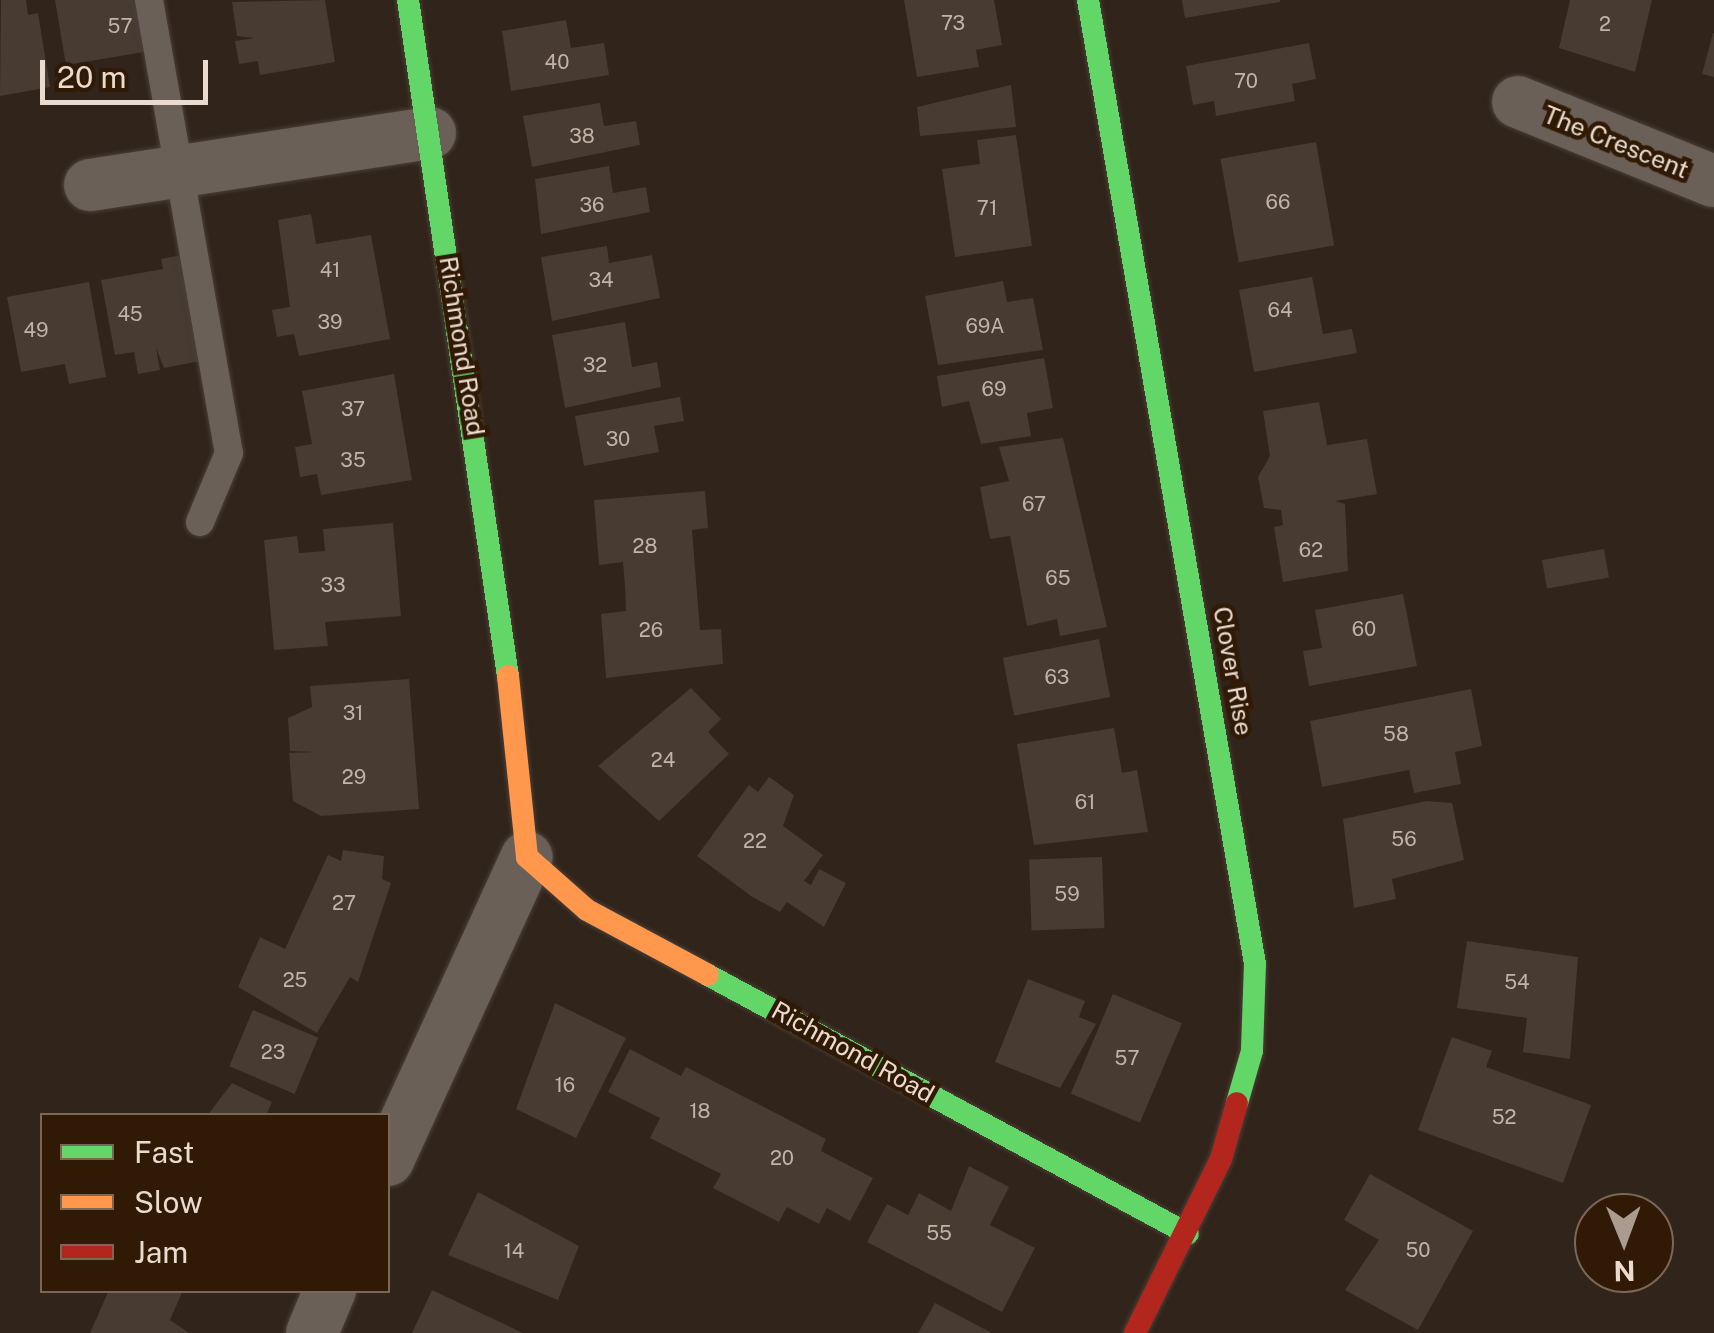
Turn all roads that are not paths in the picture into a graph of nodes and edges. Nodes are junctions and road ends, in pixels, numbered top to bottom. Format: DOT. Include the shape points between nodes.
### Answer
graph roads {
  1 [pos="149,0"];
  2 [pos="408,0"];
  3 [pos="1088,0"];
  4 [pos="1518,102"];
  5 [pos="430,133"];
  6 [pos="180,172"];
  7 [pos="1714,182"];
  8 [pos="90,185"];
  9 [pos="200,522"];
  10 [pos="527,857"];
  11 [pos="390,1156"];
  12 [pos="1188,1234"];
  13 [pos="329,1293"];
  14 [pos="312,1333"];
  15 [pos="1135,1333"];
  1 -- 6 [label="lane"];
  2 -- 5 [label="street, Richmond Road"];
  3 -- 12 [label="street, Clover Rise" via="1256,964 1252,1050"];
  4 -- 7 [label="street, The Crescent"];
  5 -- 6 [label="street"];
  5 -- 10 [label="street, Richmond Road" via="500,594"];
  6 -- 8 [label="street"];
  6 -- 9 [label="lane" via="229,453"];
  10 -- 11 [label="street"];
  10 -- 12 [label="street, Richmond Road" via="587,910"];
  12 -- 15 [label="street, Clover Rise"];
  13 -- 14 [label="street"];
}
